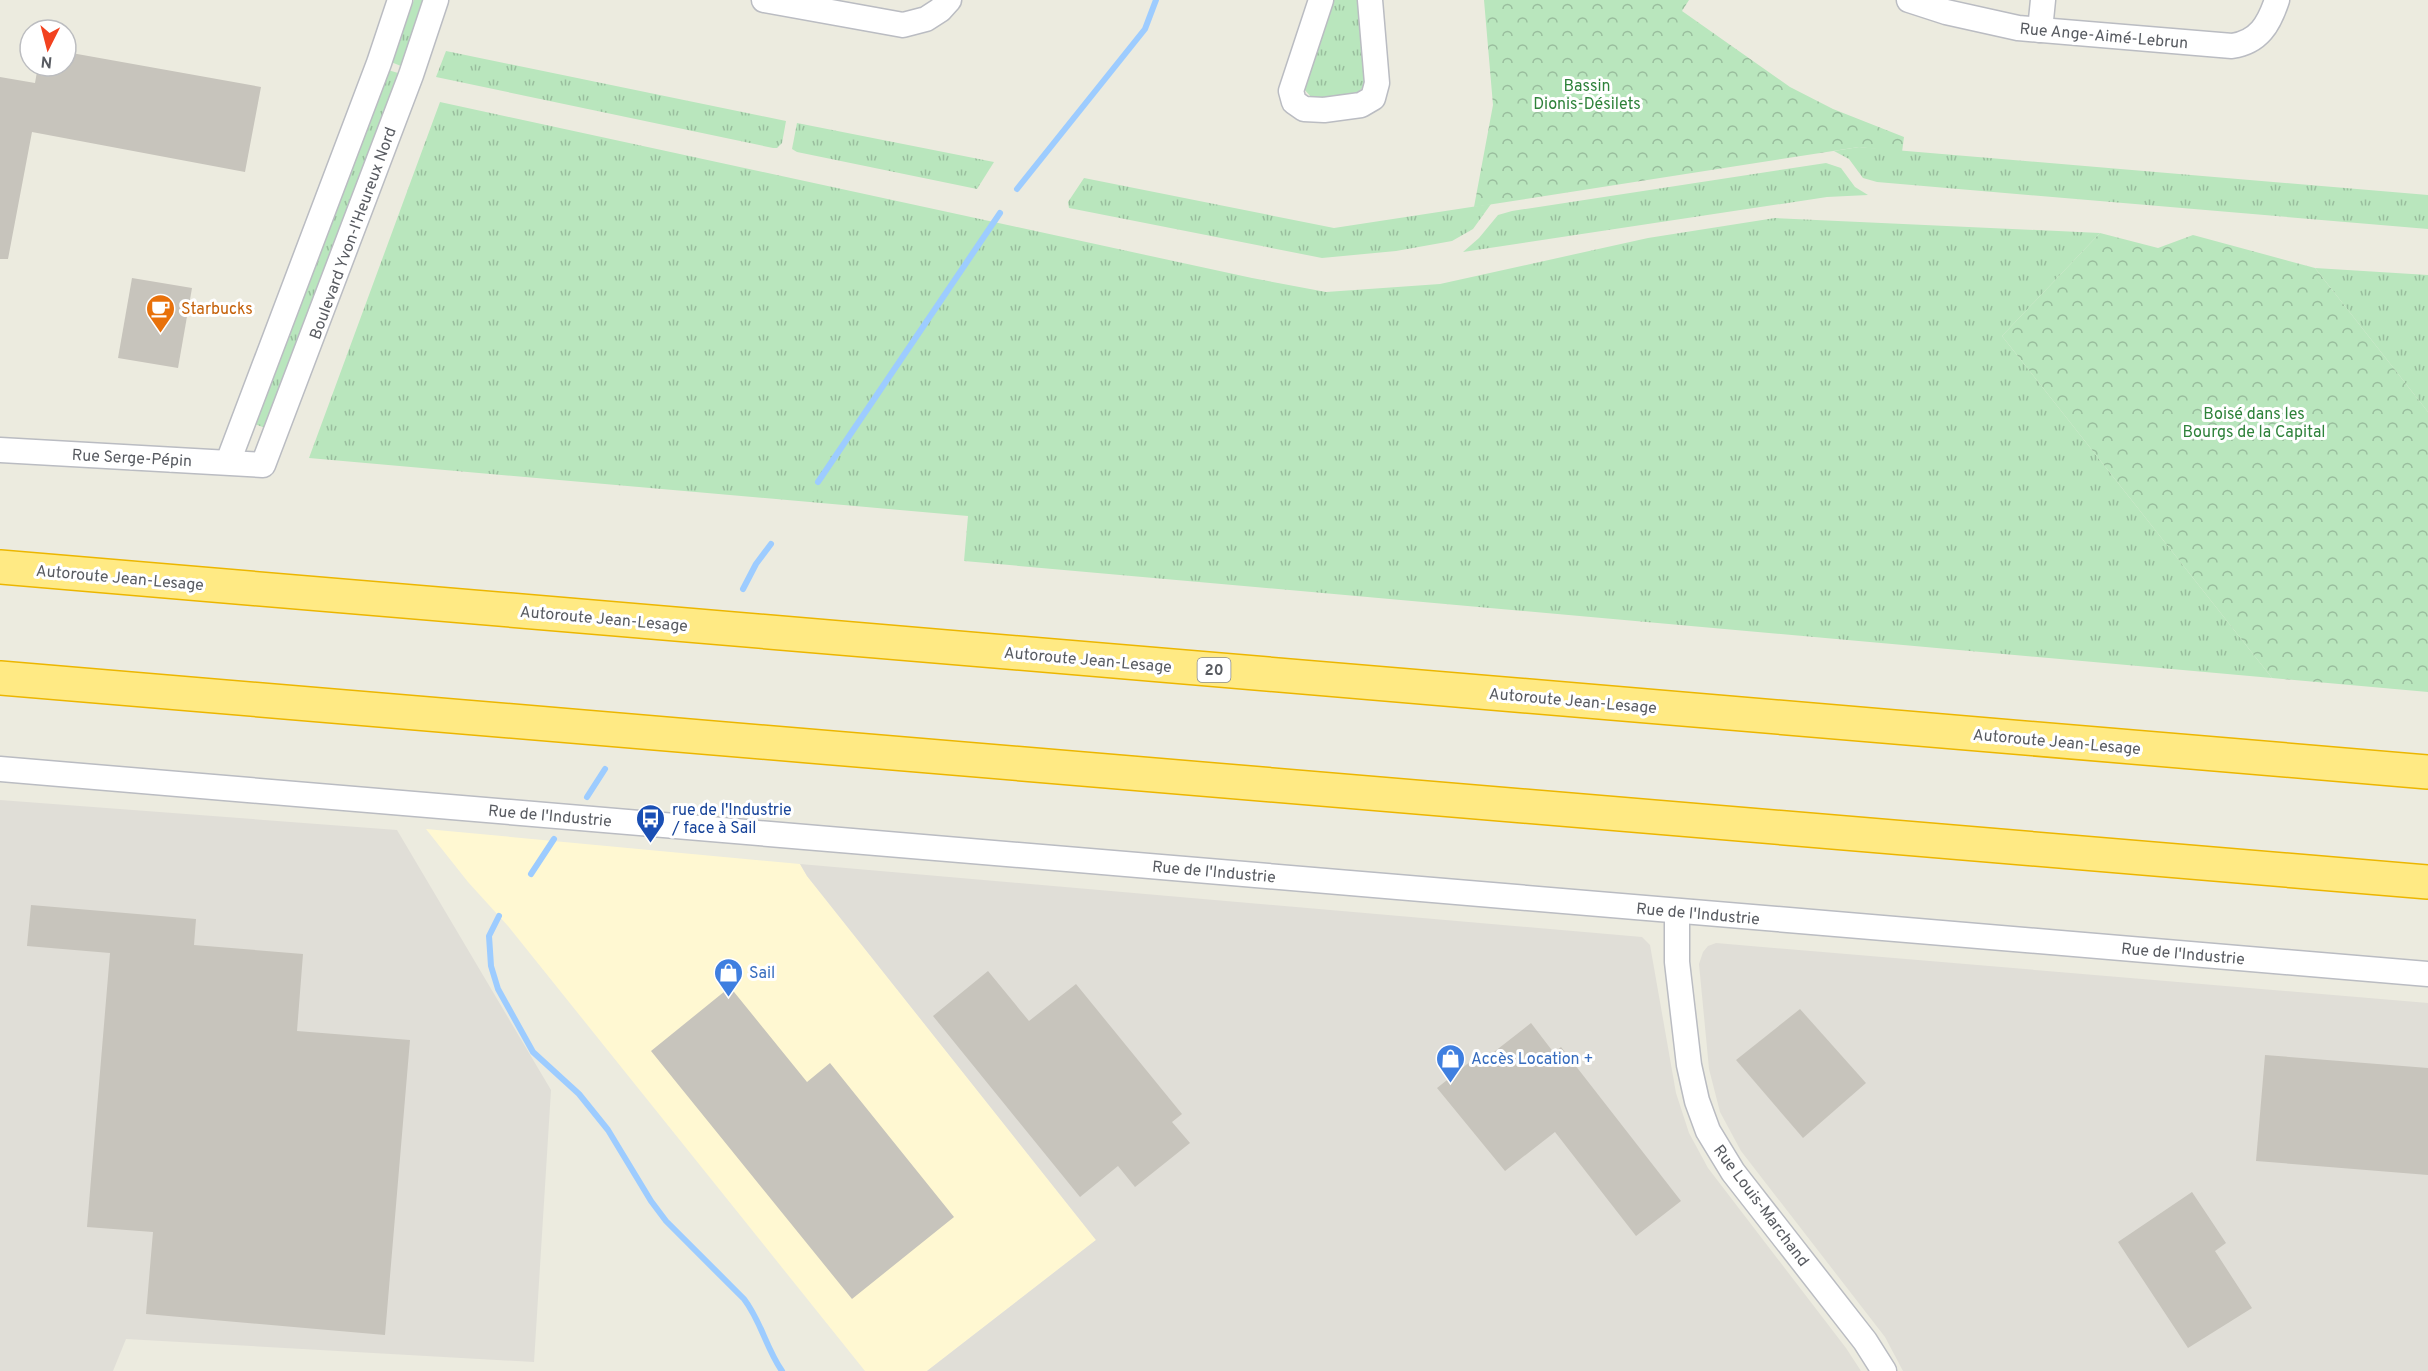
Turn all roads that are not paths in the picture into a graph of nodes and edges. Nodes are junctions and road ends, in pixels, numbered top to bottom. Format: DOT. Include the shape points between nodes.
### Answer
graph roads {
  1 [pos="400,0"];
  2 [pos="436,0"];
  3 [pos="764,0"];
  4 [pos="950,0"];
  5 [pos="1321,0"];
  6 [pos="1370,0"];
  7 [pos="1909,0"];
  8 [pos="2043,0"];
  9 [pos="2277,0"];
  10 [pos="2040,30"];
  11 [pos="0,450"];
  12 [pos="228,462"];
  13 [pos="263,465"];
  14 [pos="0,567"];
  15 [pos="0,678"];
  16 [pos="0,769"];
  17 [pos="2428,772"];
  18 [pos="2428,882"];
  19 [pos="1677,912"];
  20 [pos="2428,974"];
  21 [pos="1884,1371"];
  1 -- 12 [label="street, Boulevard Yvon-l'Heureux Nord"];
  2 -- 13 [label="street, Boulevard Yvon-l'Heureux Nord"];
  3 -- 4 [label="street" via="903,25 927,19"];
  5 -- 6 [label="street" via="1291,91 1294,102 1304,109 1346,108 1373,98 1377,83"];
  7 -- 10 [label="street, Rue Ange-Aimé-Lebrun" via="1966,17"];
  8 -- 10 [label="street"];
  9 -- 10 [label="street, Rue Ange-Aimé-Lebrun" via="2262,32 2232,46"];
  11 -- 12 [label="street, Rue Serge-Pépin"];
  12 -- 13 [label="street, Rue Serge-Pépin"];
  14 -- 17 [label="highway, Autoroute Jean-Lesage / 20"];
  15 -- 18 [label="highway"];
  16 -- 19 [label="street, Rue de l'Industrie"];
  19 -- 20 [label="street, Rue de l'Industrie"];
  19 -- 21 [label="street, Rue Louis-Marchand" via="1676,953 1689,1065 1708,1131 1729,1166"];
}
